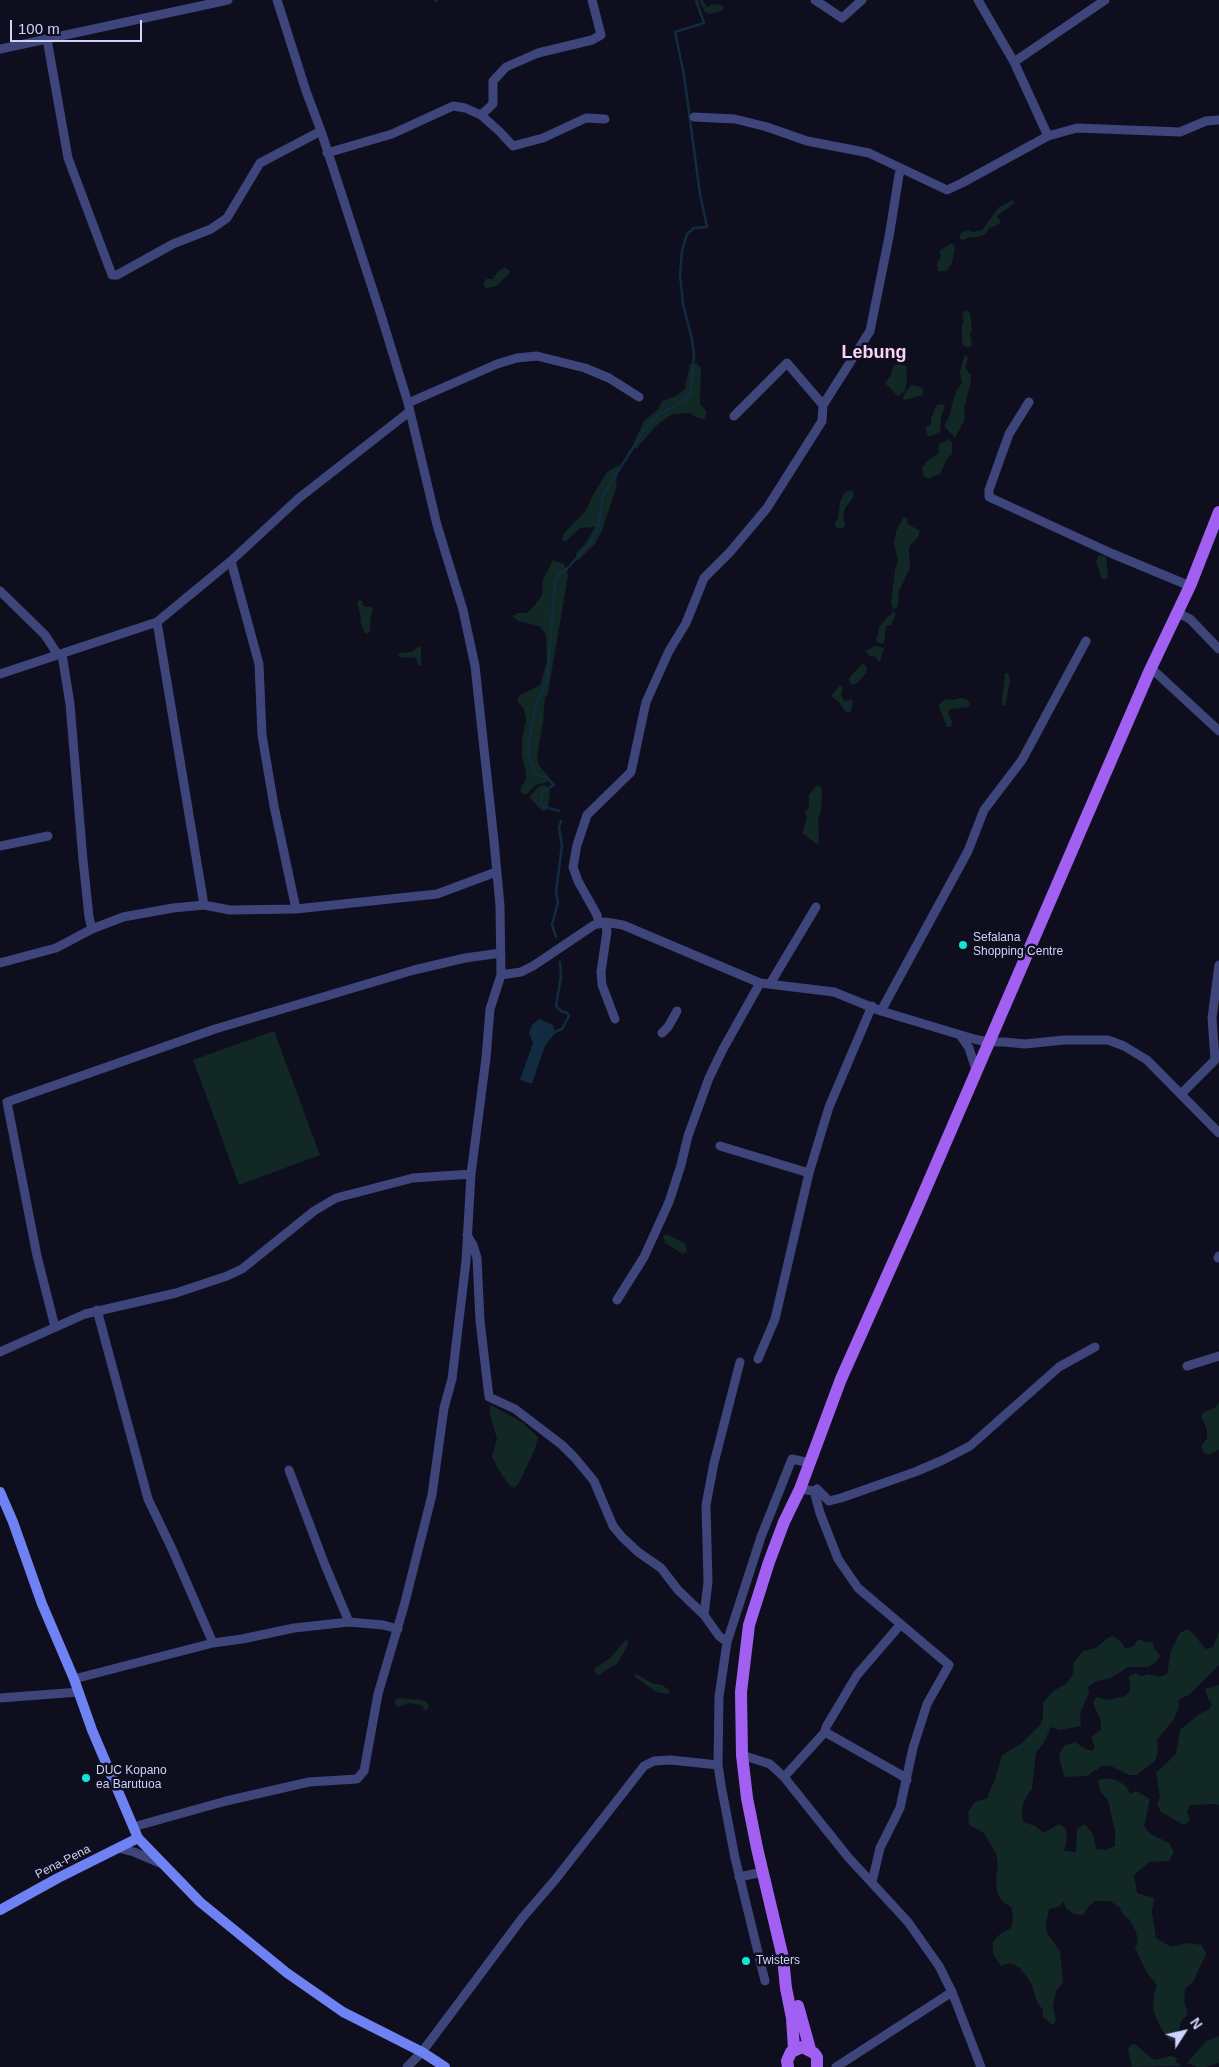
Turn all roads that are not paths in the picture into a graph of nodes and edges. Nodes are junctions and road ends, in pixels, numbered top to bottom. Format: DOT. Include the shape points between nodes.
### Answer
graph roads {
  1 [pos="228,0"];
  2 [pos="277,0"];
  3 [pos="592,0"];
  4 [pos="815,0"];
  5 [pos="862,0"];
  6 [pos="978,0"];
  7 [pos="1105,0"];
  8 [pos="47,39"];
  9 [pos="0,49"];
  10 [pos="1014,62"];
  11 [pos="480,115"];
  12 [pos="694,117"];
  13 [pos="604,119"];
  14 [pos="1219,120"];
  15 [pos="321,131"];
  16 [pos="1048,136"];
  17 [pos="327,153"];
  18 [pos="901,169"];
  19 [pos="639,397"];
  20 [pos="1029,402"];
  21 [pos="824,405"];
  22 [pos="409,408"];
  23 [pos="734,416"];
  24 [pos="1219,512"];
  25 [pos="231,561"];
  26 [pos="1190,586"];
  27 [pos="0,591"];
  28 [pos="1178,613"];
  29 [pos="157,622"];
  30 [pos="1086,641"];
  31 [pos="1219,649"];
  32 [pos="60,655"];
  33 [pos="1151,668"];
  34 [pos="0,674"];
  35 [pos="1219,731"];
  36 [pos="48,836"];
  37 [pos="0,846"];
  38 [pos="496,872"];
  39 [pos="204,905"];
  40 [pos="816,907"];
  41 [pos="296,909"];
  42 [pos="602,923"];
  43 [pos="92,929"];
  44 [pos="502,953"];
  45 [pos="0,963"];
  46 [pos="1219,966"];
  47 [pos="501,975"];
  48 [pos="760,983"];
  49 [pos="770,984"];
  50 [pos="872,1006"];
  51 [pos="677,1011"];
  52 [pos="881,1011"];
  53 [pos="615,1019"];
  54 [pos="662,1033"];
  55 [pos="960,1035"];
  56 [pos="988,1042"];
  57 [pos="976,1070"];
  58 [pos="1181,1094"];
  59 [pos="1219,1133"];
  60 [pos="720,1146"];
  61 [pos="809,1173"];
  62 [pos="471,1174"];
  63 [pos="467,1235"];
  64 [pos="617,1300"];
  65 [pos="97,1310"];
  66 [pos="55,1327"];
  67 [pos="1095,1347"];
  68 [pos="0,1352"];
  69 [pos="1219,1356"];
  70 [pos="758,1359"];
  71 [pos="740,1362"];
  72 [pos="1187,1366"];
  73 [pos="810,1463"];
  74 [pos="289,1470"];
  75 [pos="800,1489"];
  76 [pos="814,1491"];
  77 [pos="0,1492"];
  78 [pos="704,1615"];
  79 [pos="349,1622"];
  80 [pos="902,1624"];
  81 [pos="398,1629"];
  82 [pos="727,1642"];
  83 [pos="213,1643"];
  84 [pos="74,1679"];
  85 [pos="79,1692"];
  86 [pos="0,1698"];
  87 [pos="825,1732"];
  88 [pos="742,1755"];
  89 [pos="718,1766"];
  90 [pos="784,1777"];
  91 [pos="907,1780"];
  92 [pos="133,1827"];
  93 [pos="138,1838"];
  94 [pos="118,1848"];
  95 [pos="161,1863"];
  96 [pos="763,1872"];
  97 [pos="739,1877"];
  98 [pos="872,1882"];
  99 [pos="0,1910"];
  100 [pos="783,1958"];
  101 [pos="765,1981"];
  102 [pos="952,1992"];
  103 [pos="794,2049"];
  104 [pos="810,2049"];
  105 [pos="422,2052"];
  106 [pos="784,2065"];
  107 [pos="406,2067"];
  108 [pos="445,2067"];
  109 [pos="817,2067"];
  110 [pos="836,2067"];
  111 [pos="981,2067"];
  1 -- 8 [label="street"];
  2 -- 15 [label="street"];
  3 -- 11 [label="street" via="602,35 506,66 493,81 493,104"];
  4 -- 5 [label="street" via="842,18"];
  6 -- 10 [label="street"];
  7 -- 10 [label="street"];
  8 -- 9 [label="street"];
  8 -- 15 [label="street" via="68,158 112,275 211,229 227,218 260,163"];
  10 -- 16 [label="street"];
  11 -- 13 [label="street" via="512,146 543,138 586,118"];
  11 -- 17 [label="street" via="452,106 392,134"];
  12 -- 18 [label="street" via="735,119 767,127 807,141 869,153"];
  14 -- 16 [label="street" via="1206,121 1180,132 1077,128"];
  15 -- 17 [label="street"];
  16 -- 18 [label="street" via="947,190"];
  17 -- 22 [label="street"];
  18 -- 21 [label="street" via="870,331"];
  19 -- 22 [label="street" via="609,378 585,368 537,356 497,364"];
  20 -- 26 [label="street" via="1009,434 989,497"];
  21 -- 23 [label="street" via="787,363"];
  21 -- 42 [label="street" via="822,421 767,508 704,578 686,623 646,702 631,772 587,815 574,867 578,881"];
  22 -- 25 [label="street" via="299,498"];
  22 -- 38 [label="street" via="475,666"];
  24 -- 26 [label="main road"];
  25 -- 29 [label="street"];
  25 -- 41 [label="street" via="259,664 262,735"];
  26 -- 28 [label="main road"];
  27 -- 32 [label="street"];
  28 -- 31 [label="street" via="1190,619"];
  28 -- 33 [label="main road"];
  29 -- 32 [label="street"];
  29 -- 39 [label="street"];
  30 -- 52 [label="street" via="1022,760 984,810 968,851"];
  32 -- 34 [label="street"];
  32 -- 43 [label="street" via="70,704"];
  33 -- 35 [label="street"];
  33 -- 56 [label="main road"];
  36 -- 37 [label="street"];
  38 -- 41 [label="street" via="437,894"];
  38 -- 44 [label="street"];
  39 -- 41 [label="street" via="230,910"];
  39 -- 43 [label="street" via="123,917"];
  40 -- 49 [label="street"];
  42 -- 47 [label="street" via="582,932 527,969"];
  42 -- 48 [label="street" via="623,925"];
  42 -- 53 [label="street" via="607,932 602,985"];
  43 -- 45 [label="street" via="56,948"];
  44 -- 47 [label="street"];
  44 -- 66 [label="street" via="414,970 215,1029 7,1102 36,1256"];
  46 -- 58 [label="street" via="1212,1018 1214,1060"];
  47 -- 62 [label="street" via="490,1009"];
  48 -- 49 [label="street"];
  48 -- 64 [label="street" via="709,1078 668,1202 644,1258"];
  49 -- 50 [label="street" via="834,992"];
  50 -- 52 [label="street"];
  50 -- 61 [label="street" via="829,1107"];
  51 -- 54 [label="street"];
  52 -- 55 [label="street"];
  55 -- 56 [label="street"];
  55 -- 57 [label="street" via="969,1048"];
  56 -- 57 [label="main road"];
  56 -- 58 [label="street" via="1025,1044 1108,1040 1147,1060"];
  57 -- 73 [label="main road" via="841,1379"];
  58 -- 59 [label="street"];
  60 -- 61 [label="street"];
  61 -- 70 [label="street" via="775,1319"];
  62 -- 63 [label="street"];
  62 -- 65 [label="street" via="413,1178 336,1198 314,1211 242,1269 176,1292"];
  63 -- 78 [label="street" via="477,1258 489,1397 515,1409 575,1458 594,1482 613,1526 622,1537 661,1568"];
  63 -- 81 [label="street" via="452,1379 444,1408 432,1496"];
  65 -- 66 [label="street"];
  65 -- 83 [label="street" via="148,1499"];
  66 -- 68 [label="street"];
  67 -- 76 [label="street" via="1059,1367 970,1446 943,1460 829,1501 817,1489"];
  69 -- 72 [label="street"];
  71 -- 78 [label="street" via="706,1505 708,1582"];
  73 -- 75 [label="main road"];
  73 -- 82 [label="street" via="792,1459 761,1537"];
  74 -- 79 [label="street"];
  75 -- 76 [label="street"];
  75 -- 88 [label="main road" via="784,1522 749,1625 741,1692"];
  76 -- 80 [label="street" via="838,1559 858,1588"];
  77 -- 84 [label="main road"];
  78 -- 82 [label="street"];
  79 -- 81 [label="street"];
  79 -- 83 [label="street"];
  80 -- 87 [label="street" via="857,1675"];
  80 -- 91 [label="street" via="949,1665 927,1704"];
  81 -- 92 [label="street" via="378,1694 364,1771 357,1779 309,1782"];
  82 -- 89 [label="street" via="719,1697"];
  83 -- 84 [label="street"];
  84 -- 85 [label="main road"];
  85 -- 86 [label="street"];
  85 -- 92 [label="main road"];
  87 -- 90 [label="street"];
  87 -- 91 [label="street"];
  88 -- 90 [label="street" via="770,1764"];
  88 -- 96 [label="main road" via="747,1798"];
  89 -- 97 [label="street"];
  89 -- 105 [label="street" via="671,1760 654,1761 644,1766 523,1917"];
  90 -- 98 [label="street"];
  91 -- 98 [label="street" via="900,1808 880,1848"];
  92 -- 93 [label="main road"];
  93 -- 94 [label="main road, Pena-Pena"];
  93 -- 95 [label="main road"];
  94 -- 95 [label="street"];
  94 -- 99 [label="main road, Pena-Pena"];
  95 -- 105 [label="main road" via="200,1902 288,1973 343,2012"];
  96 -- 97 [label="street"];
  96 -- 100 [label="main road"];
  97 -- 101 [label="street"];
  98 -- 102 [label="street" via="908,1922 939,1966"];
  100 -- 103 [label="main road"];
  100 -- 104 [label="main road"];
  102 -- 110 [label="street"];
  102 -- 111 [label="street"];
  103 -- 104 [label="main road"];
  103 -- 106 [label="main road"];
  104 -- 109 [label="main road" via="817,2057"];
  105 -- 107 [label="street"];
  105 -- 108 [label="main road"];
}
